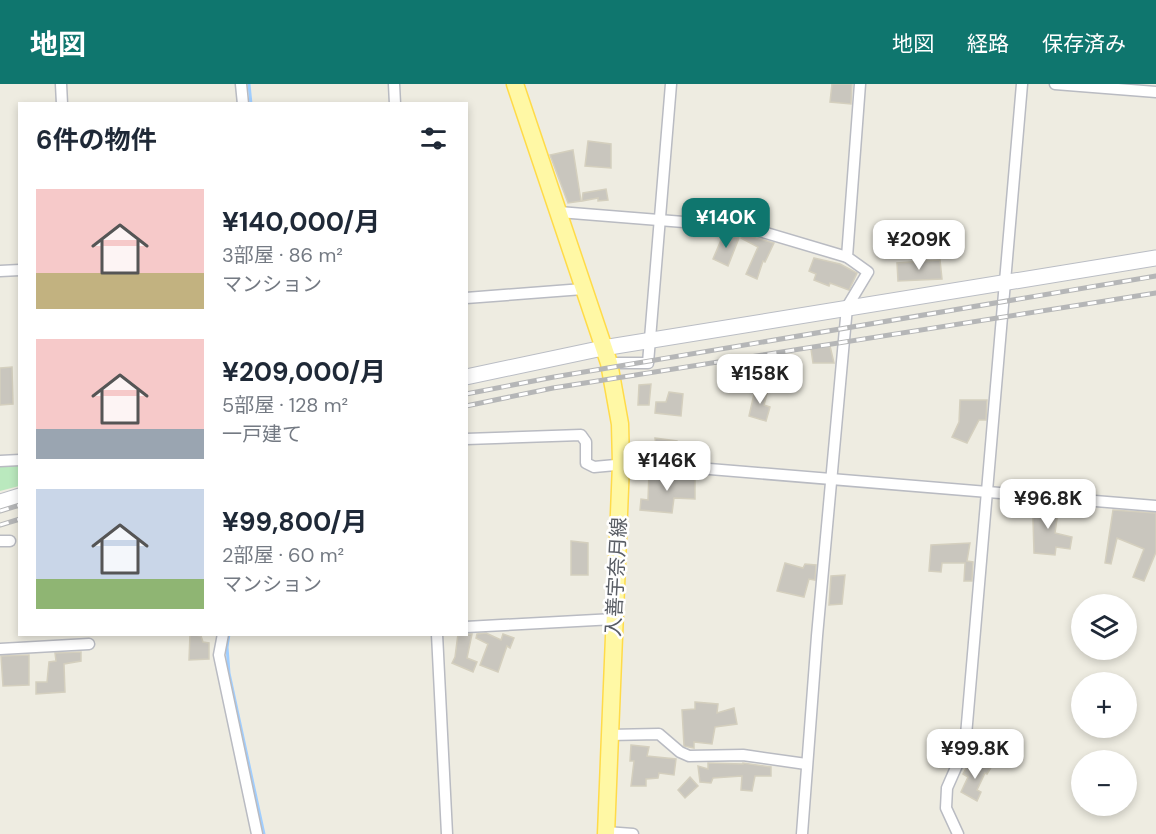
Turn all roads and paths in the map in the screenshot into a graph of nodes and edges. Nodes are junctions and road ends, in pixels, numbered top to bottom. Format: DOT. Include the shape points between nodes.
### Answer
graph roads {
  1 [pos="61,84"];
  2 [pos="241,84"];
  3 [pos="394,84"];
  4 [pos="515,84"];
  5 [pos="670,84"];
  6 [pos="860,84"];
  7 [pos="1022,84"];
  8 [pos="1055,84"];
  9 [pos="1156,92"];
  10 [pos="62,102"];
  11 [pos="243,102"];
  12 [pos="394,102"];
  13 [pos="559,213"];
  14 [pos="660,221"];
  15 [pos="848,257"];
  16 [pos="1156,258"];
  17 [pos="18,270"];
  18 [pos="0,272"];
  19 [pos="1006,282"];
  20 [pos="583,290"];
  21 [pos="468,298"];
  22 [pos="847,307"];
  23 [pos="649,342"];
  24 [pos="606,356"];
  25 [pos="468,377"];
  26 [pos="468,439"];
  27 [pos="18,460"];
  28 [pos="0,461"];
  29 [pos="621,464"];
  30 [pos="831,480"];
  31 [pos="988,493"];
  32 [pos="18,497"];
  33 [pos="0,502"];
  34 [pos="1156,506"];
  35 [pos="614,619"];
  36 [pos="468,627"];
  37 [pos="223,636"];
  38 [pos="437,636"];
  39 [pos="89,644"];
  40 [pos="0,649"];
  41 [pos="609,735"];
  42 [pos="806,764"];
  43 [pos="606,833"];
  44 [pos="257,834"];
  45 [pos="447,834"];
  46 [pos="633,834"];
  47 [pos="802,834"];
  48 [pos="958,834"];
  1 -- 10 [label="street"];
  2 -- 11 [label="street"];
  3 -- 12 [label="street"];
  4 -- 13 [label="main road, 入善宇奈月線"];
  5 -- 14 [label="street"];
  6 -- 15 [label="street"];
  7 -- 19 [label="street"];
  8 -- 9 [label="street"];
  13 -- 14 [label="street"];
  13 -- 20 [label="main road, 入善宇奈月線"];
  14 -- 15 [label="street" via="746,227"];
  14 -- 23 [label="street"];
  15 -- 22 [label="street" via="868,272"];
  16 -- 19 [label="street"];
  17 -- 18 [label="street"];
  19 -- 22 [label="street"];
  19 -- 31 [label="street"];
  20 -- 21 [label="street"];
  20 -- 24 [label="main road, 入善宇奈月線"];
  22 -- 23 [label="street"];
  22 -- 30 [label="street"];
  23 -- 24 [label="street"];
  24 -- 25 [label="street"];
  24 -- 29 [label="main road, 入善宇奈月線" via="620,424"];
  26 -- 29 [label="street" via="581,435 586,442 586,462 594,467"];
  27 -- 28 [label="street"];
  29 -- 30 [label="street"];
  29 -- 35 [label="main road, 入善宇奈月線"];
  30 -- 31 [label="street"];
  30 -- 42 [label="street"];
  31 -- 34 [label="street"];
  31 -- 48 [label="street" via="965,747 947,788 946,808"];
  32 -- 33 [label="street"];
  35 -- 36 [label="street"];
  35 -- 41 [label="main road, 入善宇奈月線"];
  37 -- 44 [label="street" via="219,655"];
  38 -- 45 [label="street"];
  39 -- 40 [label="street"];
  41 -- 42 [label="street" via="659,734 689,756 743,755"];
  41 -- 43 [label="main road, 入善宇奈月線"];
  42 -- 47 [label="street"];
  43 -- 46 [label="street"];
}
